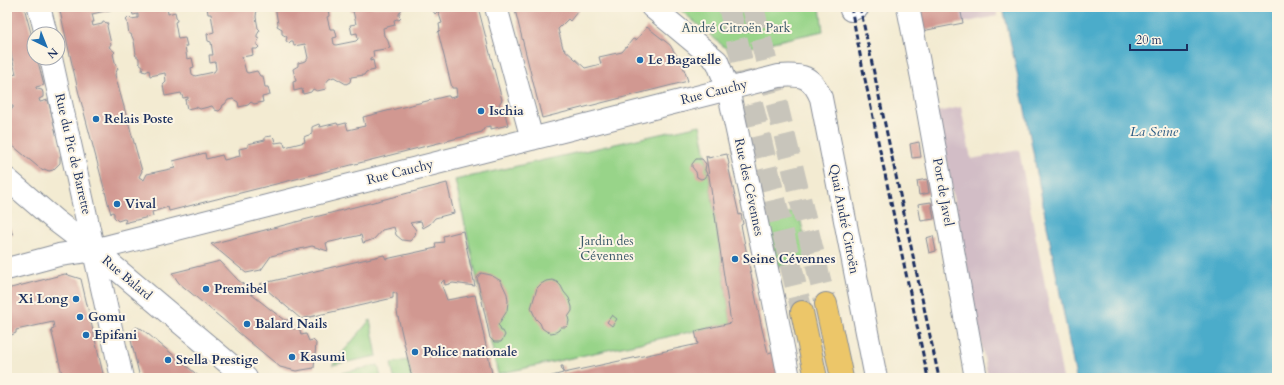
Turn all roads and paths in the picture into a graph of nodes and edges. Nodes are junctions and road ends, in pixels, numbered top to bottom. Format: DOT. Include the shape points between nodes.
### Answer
graph roads {
  1 [pos="39,7"];
  2 [pos="496,7"];
  3 [pos="652,7"];
  4 [pos="908,7"];
  5 [pos="44,26"];
  6 [pos="53,66"];
  7 [pos="794,75"];
  8 [pos="728,89"];
  9 [pos="532,139"];
  10 [pos="7,180"];
  11 [pos="94,250"];
  12 [pos="7,269"];
  13 [pos="826,304"];
  14 [pos="802,312"];
  15 [pos="122,378"];
  16 [pos="246,378"];
  17 [pos="789,378"];
  18 [pos="816,378"];
  19 [pos="842,378"];
  20 [pos="876,378"];
  21 [pos="976,378"];
  1 -- 5 [label="street"];
  2 -- 9 [label="street"];
  3 -- 8 [label="street, Rue des Cévennes" via="717,62"];
  4 -- 21 [label="street, Port de Javel"];
  6 -- 11 [label="street, Rue du Pic de Barrette"];
  7 -- 8 [label="street, Rue Cauchy" via="779,76"];
  7 -- 20 [label="street, Quai André Citroën" via="808,79 814,84 821,98"];
  8 -- 9 [label="street, Rue Cauchy"];
  8 -- 17 [label="street, Rue des Cévennes"];
  9 -- 11 [label="street, Rue Cauchy"];
  10 -- 11 [label="street, Rue Balard"];
  11 -- 12 [label="street, Rue Cauchy" via="59,255"];
  11 -- 15 [label="street, Rue du Pic de Barrette"];
  11 -- 16 [label="street, Rue Balard"];
  13 -- 19 [label="main road"];
  14 -- 18 [label="main road"];
}
